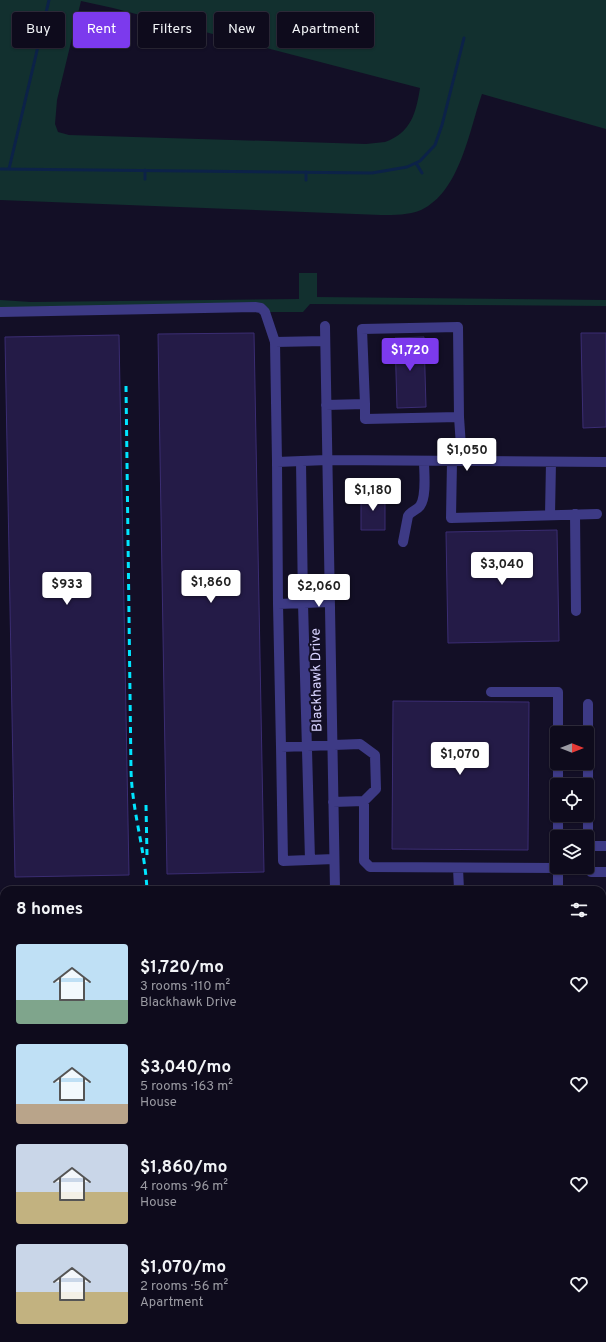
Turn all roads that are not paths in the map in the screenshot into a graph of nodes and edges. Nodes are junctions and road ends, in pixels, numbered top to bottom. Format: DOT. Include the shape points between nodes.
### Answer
graph roads {
  1 [pos="0,312"];
  2 [pos="325,326"];
  3 [pos="325,341"];
  4 [pos="275,342"];
  5 [pos="365,404"];
  6 [pos="326,405"];
  7 [pos="459,417"];
  8 [pos="327,460"];
  9 [pos="301,461"];
  10 [pos="424,461"];
  11 [pos="457,461"];
  12 [pos="276,462"];
  13 [pos="551,462"];
  14 [pos="606,462"];
  15 [pos="550,514"];
  16 [pos="575,514"];
  17 [pos="597,514"];
  18 [pos="403,542"];
  19 [pos="330,602"];
  20 [pos="302,603"];
  21 [pos="278,604"];
  22 [pos="576,611"];
  23 [pos="491,692"];
  24 [pos="588,704"];
  25 [pos="558,726"];
  26 [pos="332,745"];
  27 [pos="307,746"];
  28 [pos="281,747"];
  29 [pos="364,801"];
  30 [pos="333,802"];
  31 [pos="588,830"];
  32 [pos="594,846"];
  33 [pos="606,846"];
  34 [pos="334,859"];
  35 [pos="310,860"];
  36 [pos="458,868"];
  37 [pos="550,868"];
  38 [pos="594,872"];
  39 [pos="606,872"];
  40 [pos="558,874"];
  41 [pos="335,886"];
  42 [pos="459,886"];
  43 [pos="558,886"];
  1 -- 4 [label="street" via="255,307 265,312"];
  2 -- 3 [label="street, Blackhawk Drive"];
  3 -- 4 [label="street"];
  3 -- 6 [label="street, Blackhawk Drive"];
  4 -- 12 [label="street"];
  5 -- 6 [label="street"];
  5 -- 7 [label="street" via="365,419"];
  5 -- 7 [label="street" via="362,329 458,327"];
  6 -- 8 [label="street, Blackhawk Drive"];
  7 -- 11 [label="street"];
  8 -- 9 [label="street"];
  8 -- 10 [label="street"];
  8 -- 19 [label="street, Blackhawk Drive"];
  9 -- 12 [label="street"];
  9 -- 20 [label="street"];
  10 -- 11 [label="street"];
  10 -- 18 [label="street" via="424,493 420,506 408,516"];
  11 -- 13 [label="street"];
  11 -- 15 [label="street" via="451,518"];
  12 -- 21 [label="street"];
  13 -- 14 [label="street"];
  13 -- 15 [label="street"];
  15 -- 16 [label="street"];
  16 -- 17 [label="street"];
  16 -- 22 [label="street"];
  19 -- 20 [label="street"];
  19 -- 26 [label="street, Blackhawk Drive"];
  20 -- 21 [label="street"];
  20 -- 27 [label="street"];
  21 -- 28 [label="street"];
  23 -- 25 [label="street" via="558,692"];
  24 -- 31 [label="street"];
  26 -- 27 [label="street"];
  26 -- 29 [label="street" via="360,744 375,755 376,789"];
  26 -- 30 [label="street, Blackhawk Drive"];
  27 -- 28 [label="street"];
  27 -- 35 [label="street"];
  28 -- 35 [label="street" via="282,861"];
  29 -- 30 [label="street"];
  29 -- 36 [label="street" via="364,861 370,867"];
  30 -- 34 [label="street, Blackhawk Drive"];
  32 -- 33 [label="street"];
  34 -- 35 [label="street"];
  34 -- 41 [label="street, Blackhawk Drive"];
  36 -- 37 [label="street"];
  36 -- 42 [label="street"];
  38 -- 39 [label="street"];
  40 -- 43 [label="street"];
}
